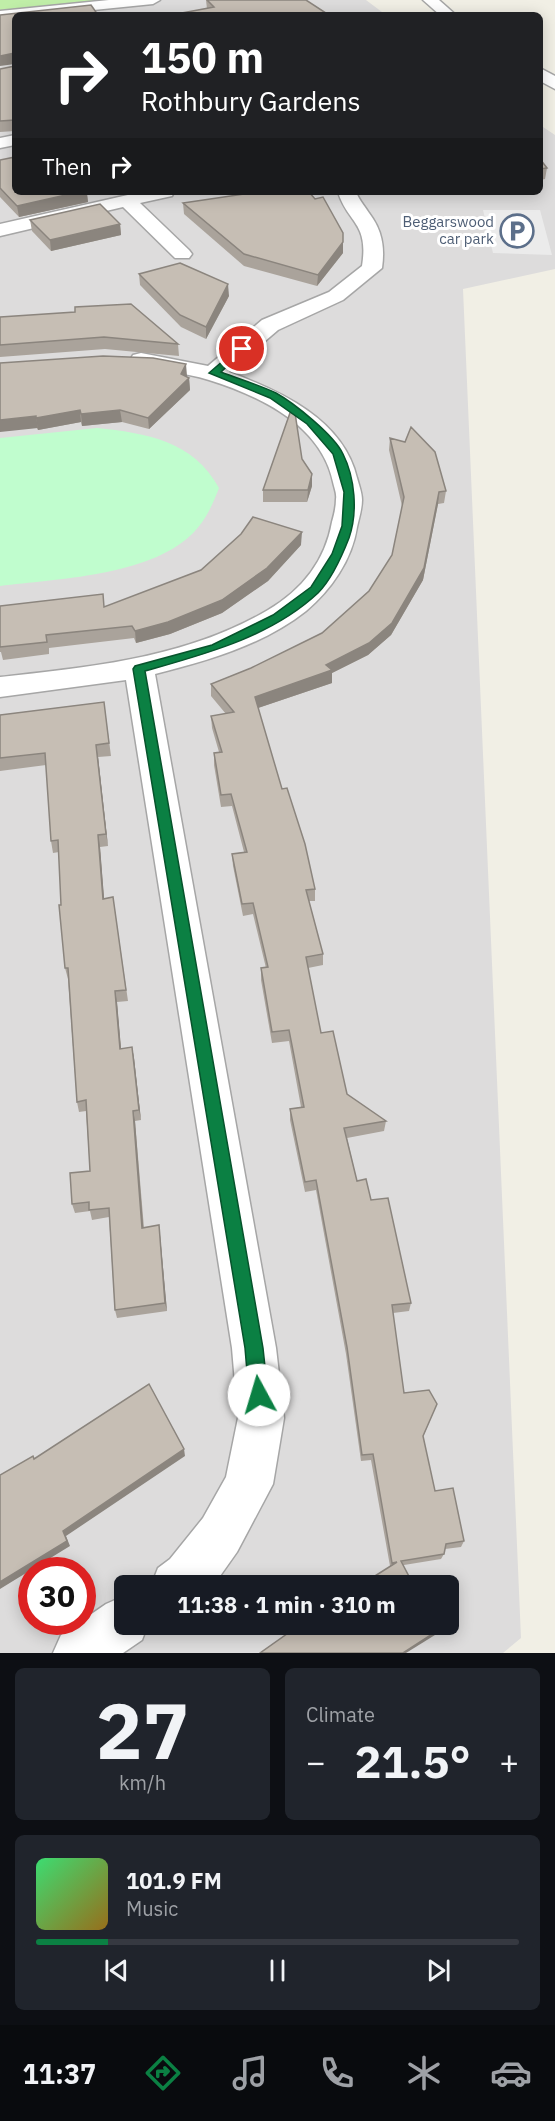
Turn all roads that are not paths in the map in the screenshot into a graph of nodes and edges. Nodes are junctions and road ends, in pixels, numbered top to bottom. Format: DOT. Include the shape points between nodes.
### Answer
graph roads {
  1 [pos="153,0"];
  2 [pos="430,0"];
  3 [pos="135,2"];
  4 [pos="31,12"];
  5 [pos="151,12"];
  6 [pos="445,12"];
  7 [pos="152,195"];
  8 [pos="347,195"];
  9 [pos="127,201"];
  10 [pos="0,230"];
  11 [pos="182,254"];
  12 [pos="115,359"];
  13 [pos="214,373"];
  14 [pos="139,669"];
  15 [pos="0,687"];
  16 [pos="190,1575"];
  17 [pos="114,1629"];
  18 [pos="80,1653"];
  1 -- 3 [label="street"];
  2 -- 6 [label="street"];
  3 -- 4 [label="street"];
  3 -- 5 [label="street"];
  7 -- 9 [label="street"];
  8 -- 13 [label="street" via="369,225 376,247 372,268 336,296 270,326"];
  9 -- 10 [label="street"];
  9 -- 11 [label="street"];
  12 -- 13 [label="street" via="169,363"];
  13 -- 14 [label="street" via="273,396 310,422 338,453 349,492 348,526 338,554 315,589 277,617 216,648"];
  14 -- 15 [label="street"];
  14 -- 16 [label="street" via="254,1348 261,1418 249,1484 220,1535"];
  17 -- 18 [label="street"];
}
